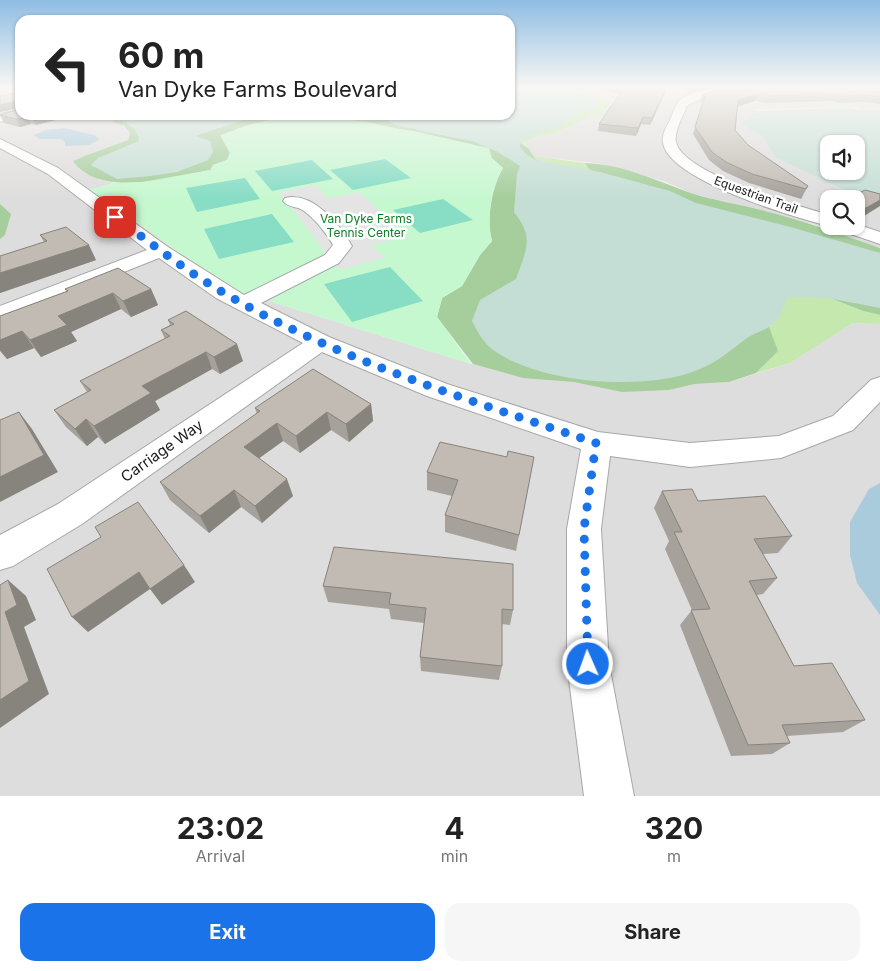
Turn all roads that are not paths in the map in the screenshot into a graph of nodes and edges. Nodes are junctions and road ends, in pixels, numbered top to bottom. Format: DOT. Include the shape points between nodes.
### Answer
graph roads {
  1 [pos="674,124"];
  2 [pos="0,143"];
  3 [pos="291,202"];
  4 [pos="820,218"];
  5 [pos="865,233"];
  6 [pos="880,238"];
  7 [pos="162,251"];
  8 [pos="245,303"];
  9 [pos="0,314"];
  10 [pos="320,342"];
  11 [pos="880,386"];
  12 [pos="596,443"];
  13 [pos="0,554"];
  14 [pos="609,796"];
  1 -- 4 [label="street, Equestrian Trail" via="668,138 671,149 681,161 737,190"];
  2 -- 7 [label="street" via="54,172"];
  3 -- 8 [label="street" via="310,206 343,246 332,258"];
  5 -- 6 [label="street"];
  7 -- 8 [label="street" via="224,293"];
  7 -- 9 [label="street"];
  8 -- 10 [label="street"];
  10 -- 12 [label="street" via="437,390"];
  10 -- 13 [label="street, Carriage Way" via="70,514"];
  11 -- 12 [label="street" via="843,423 781,448 690,455"];
  12 -- 14 [label="street" via="584,529 588,664"];
}
